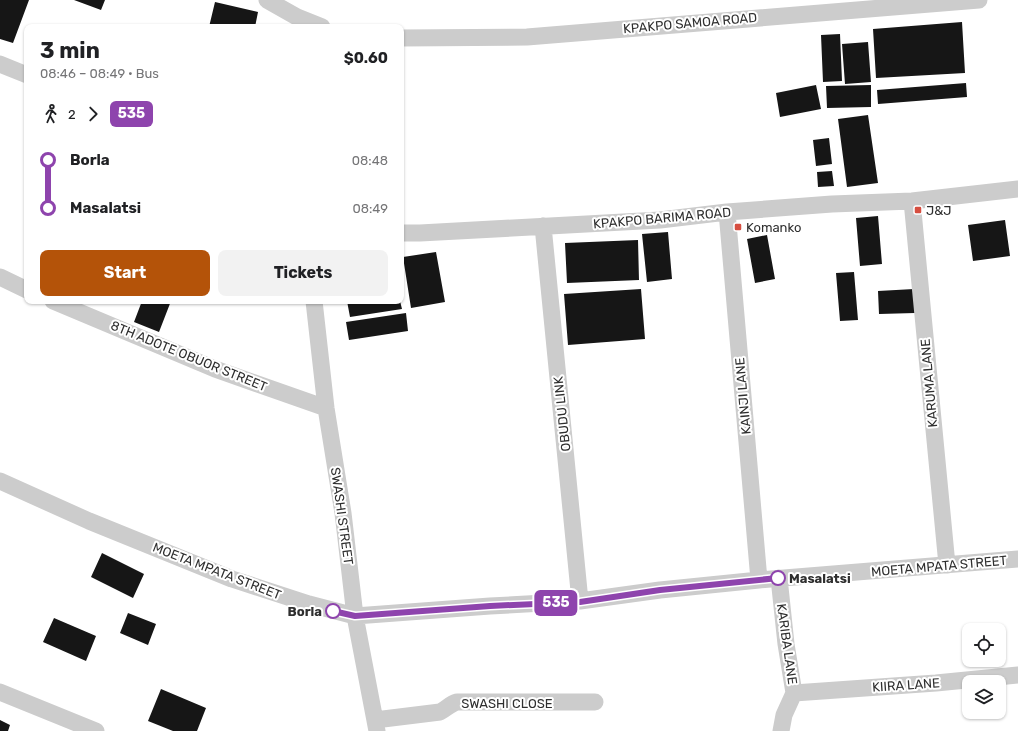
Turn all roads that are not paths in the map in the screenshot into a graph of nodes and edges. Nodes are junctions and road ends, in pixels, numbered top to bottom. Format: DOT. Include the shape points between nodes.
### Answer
graph roads {
  1 [pos="267,0"];
  2 [pos="979,0"];
  3 [pos="296,22"];
  4 [pos="306,24"];
  5 [pos="404,38"];
  6 [pos="0,64"];
  7 [pos="24,74"];
  8 [pos="1018,189"];
  9 [pos="912,201"];
  10 [pos="727,212"];
  11 [pos="543,226"];
  12 [pos="404,233"];
  13 [pos="0,277"];
  14 [pos="24,289"];
  15 [pos="60,304"];
  16 [pos="314,304"];
  17 [pos="326,408"];
  18 [pos="0,481"];
  19 [pos="1018,559"];
  20 [pos="947,566"];
  21 [pos="779,578"];
  22 [pos="759,580"];
  23 [pos="580,602"];
  24 [pos="355,616"];
  25 [pos="1018,675"];
  26 [pos="0,692"];
  27 [pos="794,693"];
  28 [pos="595,702"];
  29 [pos="376,726"];
  30 [pos="96,731"];
  31 [pos="781,731"];
  1 -- 3 [label="street"];
  2 -- 5 [label="street, KPAKPO SAMOA ROAD" via="527,37"];
  3 -- 4 [label="street"];
  6 -- 7 [label="street"];
  8 -- 9 [label="street, KPAKPO BARIMA ROAD"];
  9 -- 10 [label="street, KPAKPO BARIMA ROAD"];
  9 -- 20 [label="street, KARUMA LANE"];
  10 -- 11 [label="street, KPAKPO BARIMA ROAD" via="660,220"];
  10 -- 22 [label="street, KAINJI LANE"];
  11 -- 12 [label="street, KPAKPO BARIMA ROAD"];
  11 -- 23 [label="street, OBUDU LINK"];
  13 -- 14 [label="street"];
  15 -- 17 [label="street, 8TH ADOTE OBUOR STREET" via="215,369"];
  16 -- 17 [label="street, SWASHI STREET"];
  17 -- 24 [label="street, SWASHI STREET" via="343,513"];
  18 -- 24 [label="street, MOETA MPATA STREET" via="89,521 232,579"];
  19 -- 20 [label="street, MOETA MPATA STREET"];
  20 -- 21 [label="street, MOETA MPATA STREET"];
  21 -- 22 [label="street, MOETA MPATA STREET"];
  21 -- 27 [label="street, KARIBA LANE"];
  22 -- 23 [label="street, MOETA MPATA STREET" via="660,590"];
  23 -- 24 [label="street, MOETA MPATA STREET"];
  24 -- 29 [label="street, SWASHI STREET"];
  25 -- 27 [label="street, KIIRA LANE" via="936,684"];
  26 -- 30 [label="street"];
  27 -- 31 [label="street, KARIBA LANE" via="784,715"];
  28 -- 29 [label="street, SWASHI CLOSE" via="457,702 440,712"];
}
